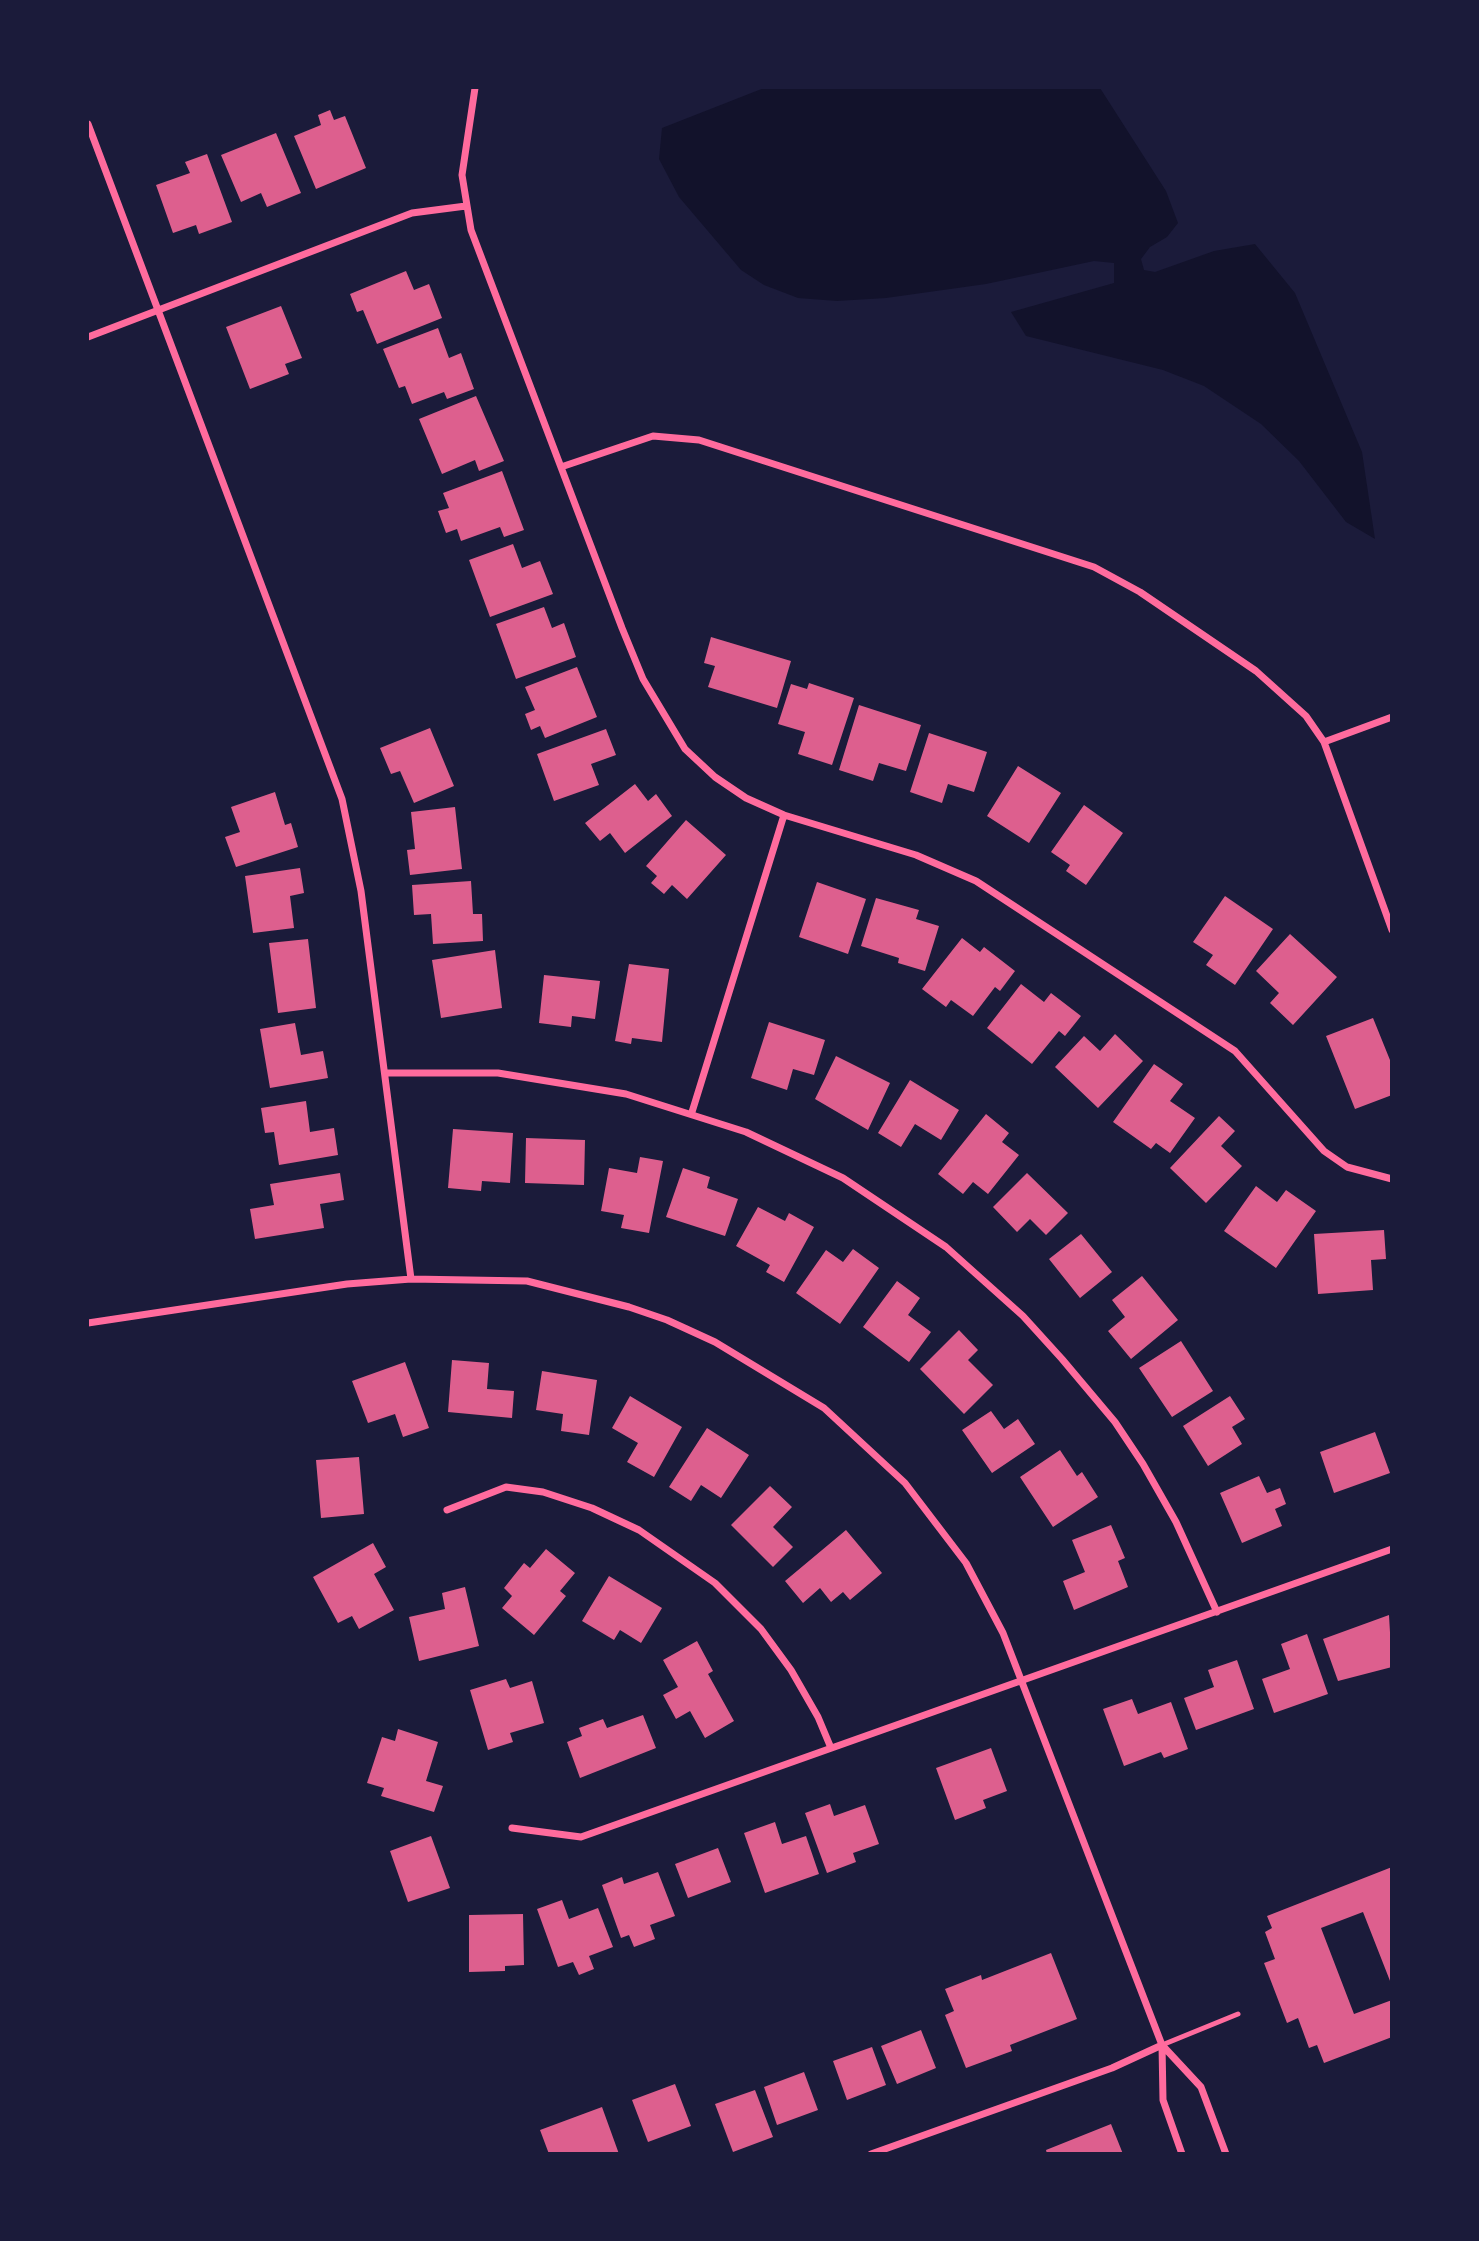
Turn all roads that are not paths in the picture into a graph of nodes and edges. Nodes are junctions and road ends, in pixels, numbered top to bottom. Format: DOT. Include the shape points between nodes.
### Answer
graph roads {
  1 [pos="475,88"];
  2 [pos="88,124"];
  3 [pos="466,206"];
  4 [pos="156,311"];
  5 [pos="88,337"];
  6 [pos="561,467"];
  7 [pos="1391,716"];
  8 [pos="1324,742"];
  9 [pos="784,815"];
  10 [pos="1391,930"];
  11 [pos="386,1073"];
  12 [pos="692,1112"];
  13 [pos="1391,1179"];
  14 [pos="411,1279"];
  15 [pos="88,1323"];
  16 [pos="447,1510"];
  17 [pos="1391,1549"];
  18 [pos="1217,1612"];
  19 [pos="1023,1683"];
  20 [pos="831,1748"];
  21 [pos="512,1828"];
  22 [pos="1238,2014"];
  23 [pos="1162,2046"];
  24 [pos="870,2154"];
  25 [pos="1182,2154"];
  26 [pos="1226,2154"];
  1 -- 3 [label="street" via="461,175"];
  2 -- 4 [label="street"];
  3 -- 4 [label="street" via="412,213"];
  3 -- 6 [label="street" via="471,230"];
  4 -- 5 [label="street"];
  4 -- 11 [label="street" via="342,799 361,891"];
  6 -- 8 [label="street" via="653,436 699,440 1094,567 1140,592 1256,671 1306,716"];
  6 -- 9 [label="street" via="622,628 663,716 685,749 715,777"];
  7 -- 8 [label="street"];
  8 -- 10 [label="street"];
  9 -- 12 [label="street"];
  9 -- 13 [label="street" via="916,855 976,881 1235,1051 1324,1151 1347,1167"];
  11 -- 12 [label="street" via="498,1073 626,1094"];
  11 -- 14 [label="street"];
  12 -- 18 [label="street" via="843,1178 946,1247 1023,1316 1115,1422 1177,1522"];
  14 -- 15 [label="street" via="347,1283"];
  14 -- 19 [label="street" via="527,1281 629,1307 715,1342 824,1408 887,1464 948,1539 984,1597"];
  16 -- 20 [label="street" via="506,1487 543,1492 639,1530 715,1583 761,1629 792,1670"];
  17 -- 18 [label="street"];
  18 -- 19 [label="street"];
  19 -- 20 [label="street"];
  19 -- 23 [label="street"];
  20 -- 21 [label="street" via="581,1837"];
  22 -- 23 [label="lane"];
  23 -- 24 [label="street"];
  23 -- 25 [label="street" via="1163,2099"];
  23 -- 26 [label="street" via="1201,2087"];
}
